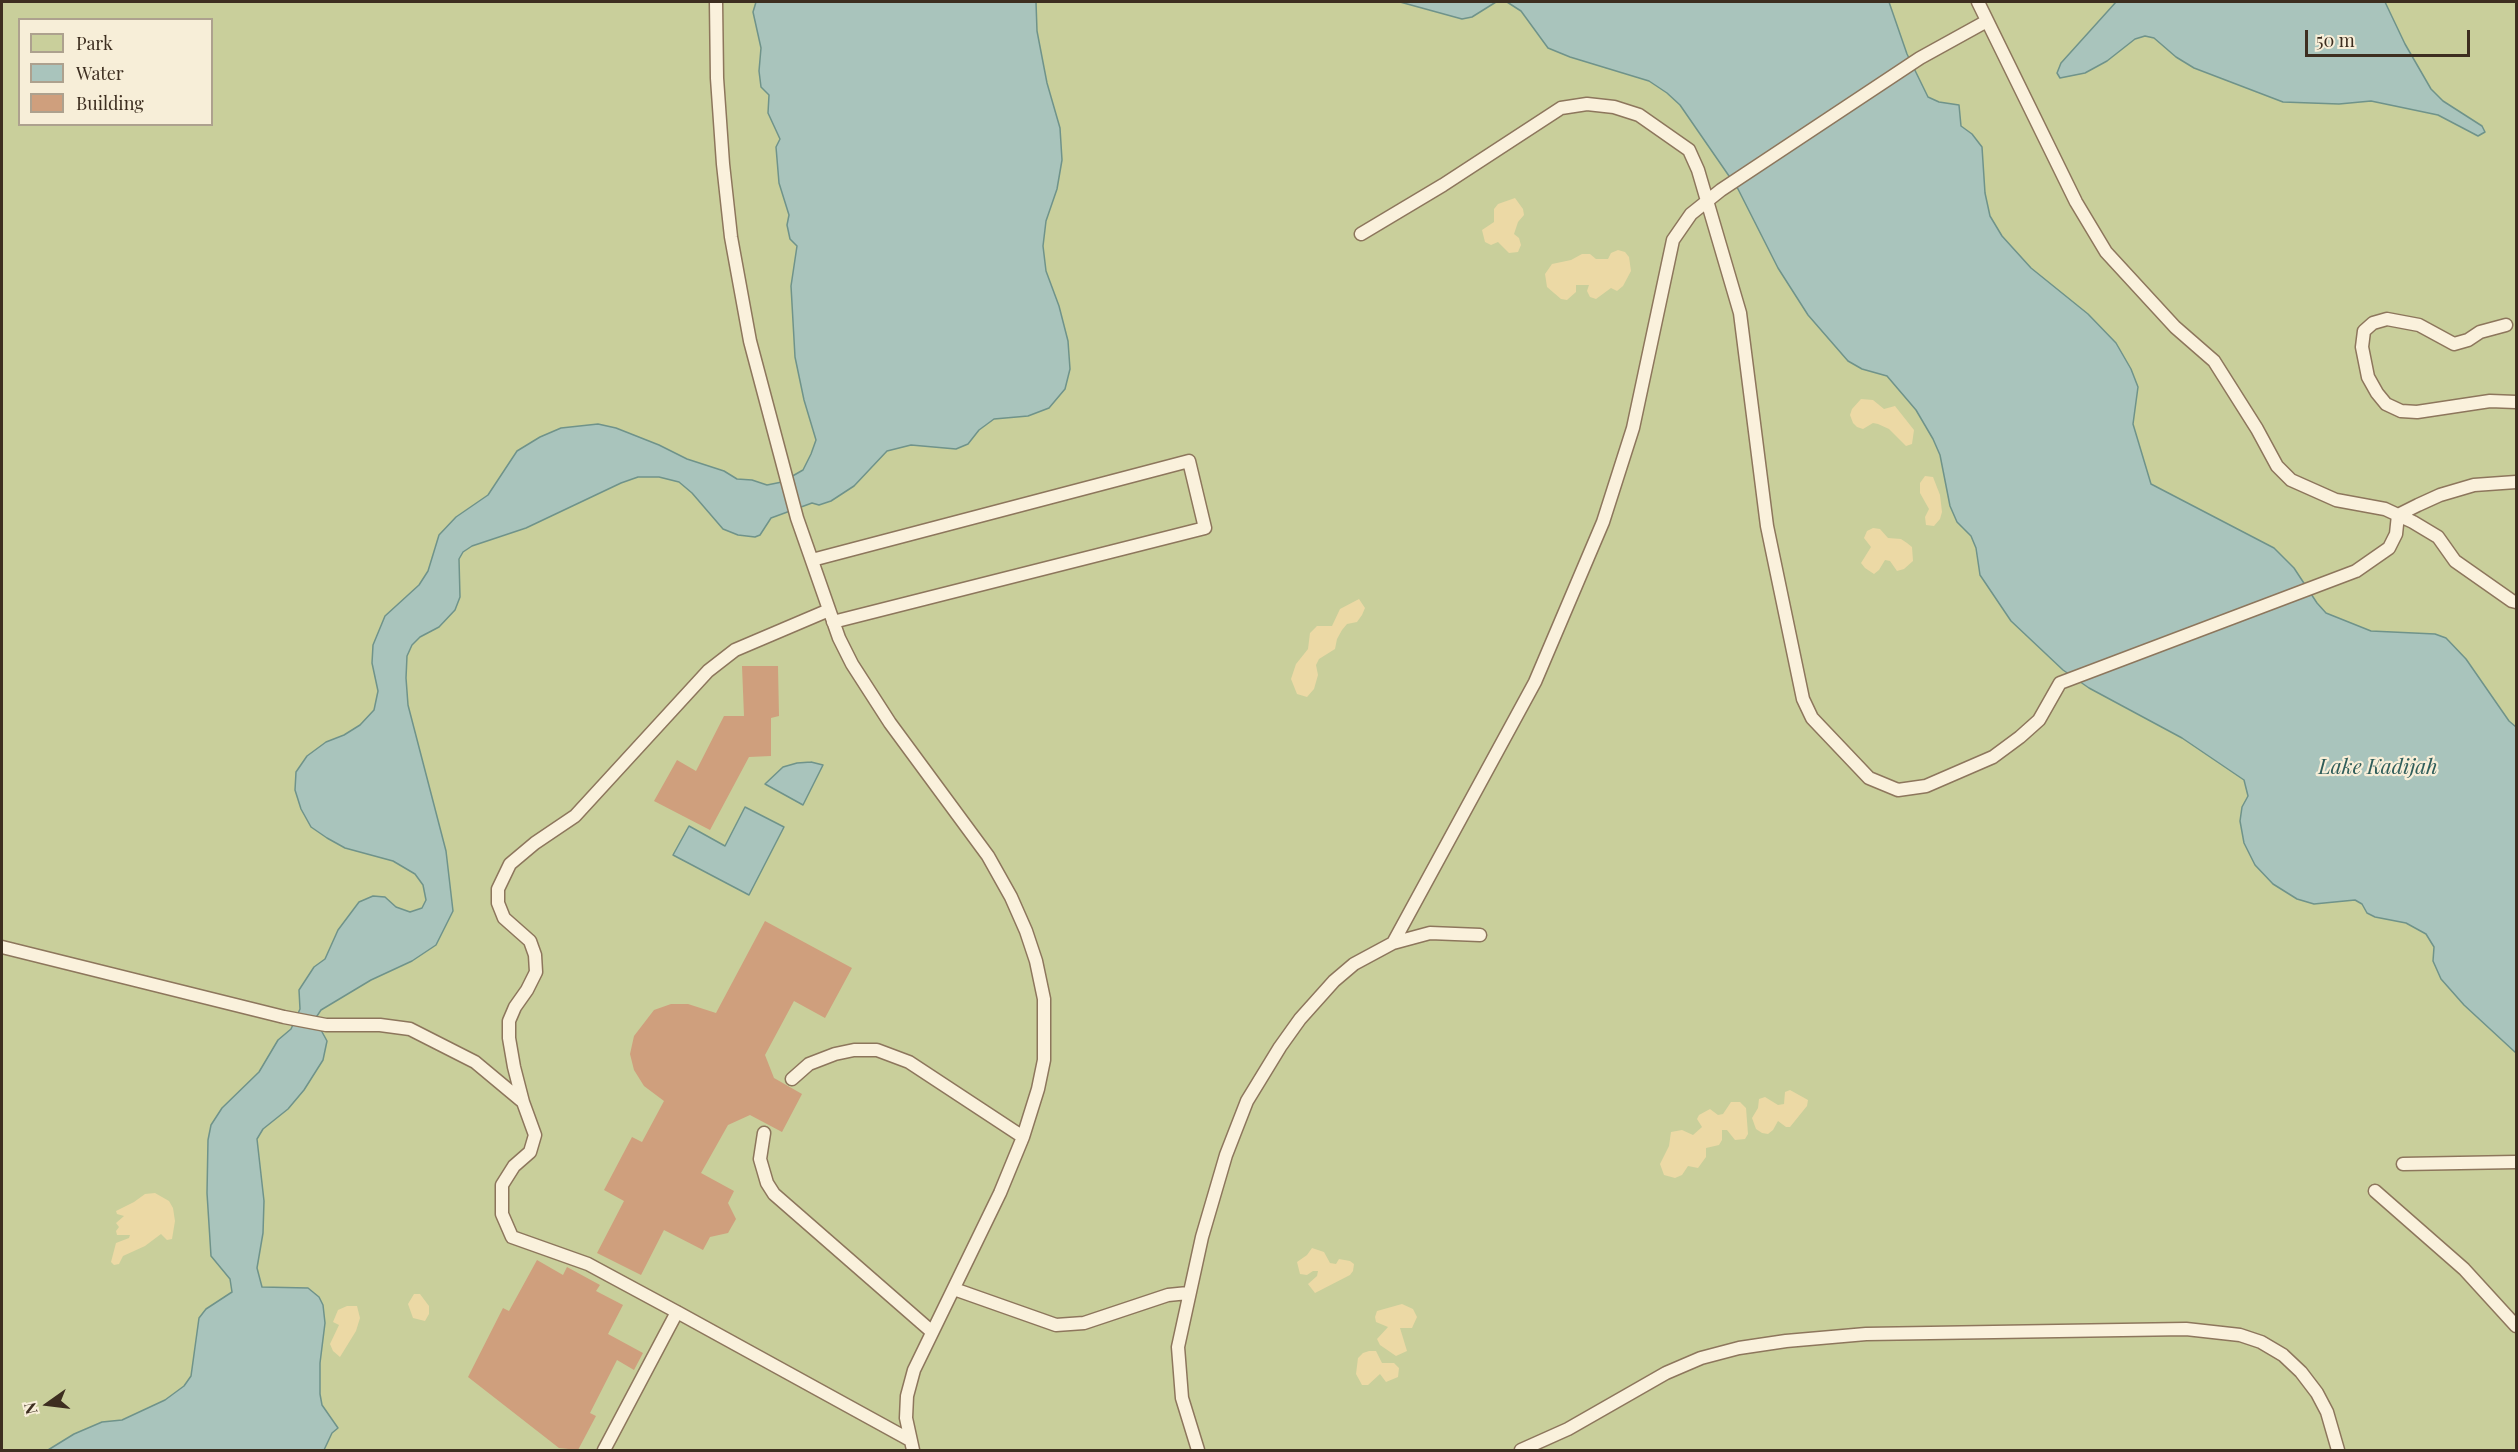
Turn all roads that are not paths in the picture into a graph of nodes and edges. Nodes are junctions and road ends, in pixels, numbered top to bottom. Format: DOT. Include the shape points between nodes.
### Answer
graph roads {
  1 [pos="716,2"];
  2 [pos="1978,2"];
  3 [pos="1987,21"];
  4 [pos="1708,202"];
  5 [pos="1361,234"];
  6 [pos="2506,325"];
  7 [pos="2517,402"];
  8 [pos="2517,482"];
  9 [pos="2398,515"];
  10 [pos="812,560"];
  11 [pos="2517,602"];
  12 [pos="831,616"];
  13 [pos="1480,935"];
  14 [pos="1393,943"];
  15 [pos="2,947"];
  16 [pos="792,1079"];
  17 [pos="524,1102"];
  18 [pos="764,1133"];
  19 [pos="1023,1137"];
  20 [pos="2517,1162"];
  21 [pos="2403,1164"];
  22 [pos="2375,1191"];
  23 [pos="954,1289"];
  24 [pos="1188,1293"];
  25 [pos="677,1312"];
  26 [pos="2517,1326"];
  27 [pos="932,1331"];
  28 [pos="911,1445"];
  29 [pos="604,1450"];
  30 [pos="1198,1450"];
  31 [pos="1521,1450"];
  32 [pos="2337,1450"];
  1 -- 10 [label="lane" via="717,78 731,237 750,341"];
  2 -- 3 [label="lane"];
  3 -- 4 [label="lane" via="1920,58"];
  3 -- 9 [label="lane" via="2076,202 2106,252 2175,327 2214,361 2277,466 2291,480 2336,500"];
  4 -- 5 [label="lane" via="1689,150 1639,115 1614,106 1587,104 1561,108"];
  4 -- 9 [label="lane" via="1740,313 1767,526 1803,699 1812,718 1869,778 1898,790 1926,786 1993,757 2039,720 2060,683 2356,571 2389,548 2396,534"];
  4 -- 14 [label="lane" via="1691,214 1673,240 1634,428 1603,522 1535,682"];
  6 -- 7 [label="lane" via="2454,344 2419,325 2387,319 2364,331 2362,347 2367,376 2377,393 2386,404 2402,411 2490,401"];
  8 -- 9 [label="lane" via="2474,485 2440,495"];
  9 -- 11 [label="lane" via="2438,537 2455,561"];
  10 -- 12 [label="lane"];
  10 -- 12 [label="lane" via="1189,462 1205,528"];
  12 -- 17 [label="lane" via="735,650 708,671 575,816 510,864 498,889 498,903 504,918 530,941 536,972 509,1021 514,1067"];
  12 -- 19 [label="lane" via="838,638 867,689 988,856 1026,931 1044,999 1046,1030 1038,1089"];
  13 -- 14 [label="lane" via="1430,933"];
  14 -- 24 [label="lane" via="1354,964 1334,981 1300,1019 1247,1101 1223,1166"];
  15 -- 17 [label="lane" via="284,1017 326,1025 410,1029 475,1062"];
  16 -- 19 [label="lane" via="809,1064 835,1054 877,1050 909,1062"];
  17 -- 25 [label="lane" via="535,1135 530,1152 514,1166 502,1185 502,1214 513,1237 588,1264"];
  18 -- 27 [label="lane" via="760,1158 774,1194"];
  19 -- 23 [label="lane"];
  20 -- 21 [label="lane"];
  22 -- 26 [label="lane" via="2464,1269"];
  23 -- 24 [label="lane" via="1056,1325 1084,1323 1168,1295"];
  23 -- 27 [label="lane"];
  24 -- 30 [label="lane" via="1178,1347 1178,1374"];
  25 -- 28 [label="lane"];
  25 -- 29 [label="lane"];
  27 -- 28 [label="lane" via="907,1396"];
  31 -- 32 [label="lane" via="1568,1429 1666,1373 1739,1348 1866,1334 2186,1329 2240,1335 2283,1355 2317,1393 2327,1412"];
}
